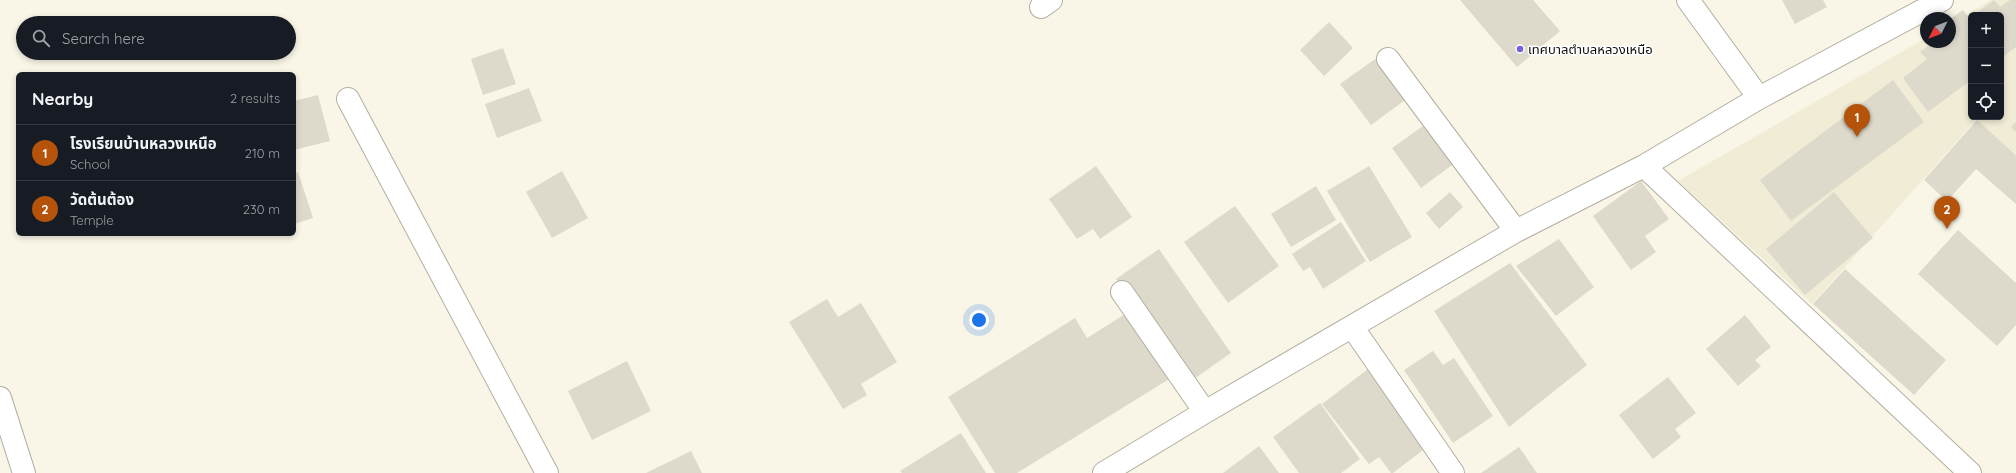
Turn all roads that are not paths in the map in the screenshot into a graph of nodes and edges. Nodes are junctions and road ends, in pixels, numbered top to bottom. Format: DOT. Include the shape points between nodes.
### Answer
graph roads {
  1 [pos="1688,0"];
  2 [pos="1942,0"];
  3 [pos="1388,59"];
  4 [pos="1760,98"];
  5 [pos="348,99"];
  6 [pos="1644,166"];
  7 [pos="1516,232"];
  8 [pos="1122,292"];
  9 [pos="1353,328"];
  10 [pos="0,398"];
  11 [pos="1205,412"];
  12 [pos="24,473"];
  13 [pos="547,473"];
  14 [pos="1104,473"];
  15 [pos="1453,473"];
  16 [pos="1970,473"];
  1 -- 4 [label="street"];
  2 -- 4 [label="street"];
  3 -- 7 [label="street"];
  4 -- 6 [label="street"];
  5 -- 13 [label="street"];
  6 -- 7 [label="street"];
  6 -- 16 [label="street"];
  7 -- 9 [label="street"];
  8 -- 11 [label="street"];
  9 -- 11 [label="street"];
  9 -- 15 [label="street"];
  10 -- 12 [label="street"];
  11 -- 14 [label="street"];
}
